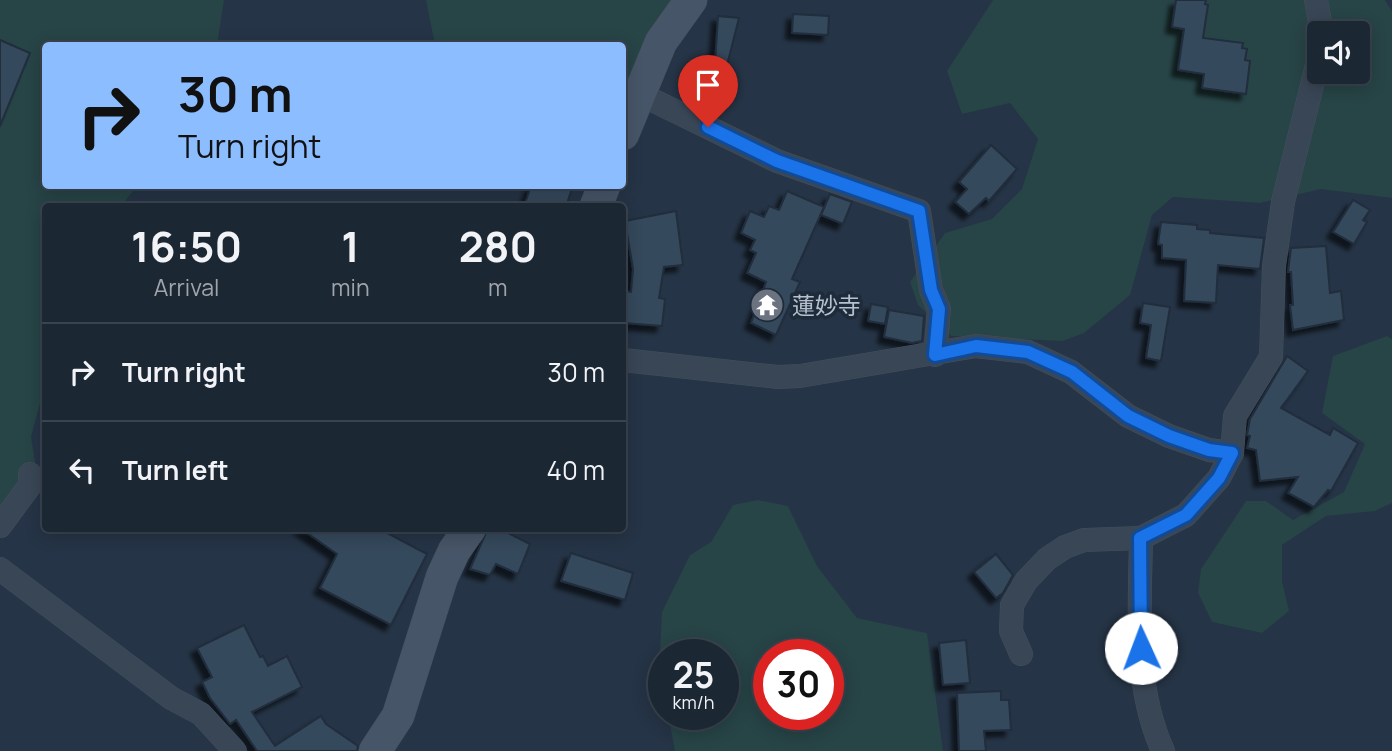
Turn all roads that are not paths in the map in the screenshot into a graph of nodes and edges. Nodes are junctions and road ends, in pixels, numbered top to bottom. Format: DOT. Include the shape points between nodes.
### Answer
graph roads {
  1 [pos="691,0"];
  2 [pos="1315,0"];
  3 [pos="1319,21"];
  4 [pos="1312,84"];
  5 [pos="638,93"];
  6 [pos="626,126"];
  7 [pos="935,355"];
  8 [pos="626,360"];
  9 [pos="1232,453"];
  10 [pos="30,474"];
  11 [pos="0,526"];
  12 [pos="467,532"];
  13 [pos="1140,538"];
  14 [pos="0,569"];
  15 [pos="1021,654"];
  16 [pos="235,751"];
  17 [pos="375,751"];
  18 [pos="1163,751"];
  1 -- 5 [label="street" via="661,42"];
  2 -- 3 [label="street"];
  4 -- 9 [label="street" via="1283,202 1274,267 1271,358 1235,416"];
  5 -- 6 [label="street"];
  5 -- 7 [label="street" via="777,161 919,211 931,290 939,309"];
  7 -- 8 [label="street" via="779,377"];
  7 -- 9 [label="street" via="976,346 1028,352 1072,372 1128,416 1199,447"];
  9 -- 13 [label="street" via="1219,478 1186,515"];
  10 -- 11 [label="street" via="31,484"];
  12 -- 17 [label="street" via="442,577 398,716"];
  13 -- 15 [label="street" via="1084,540 1047,559 1012,605 1011,631"];
  13 -- 18 [label="street" via="1144,689"];
  14 -- 16 [label="street" via="171,698 201,714"];
}
